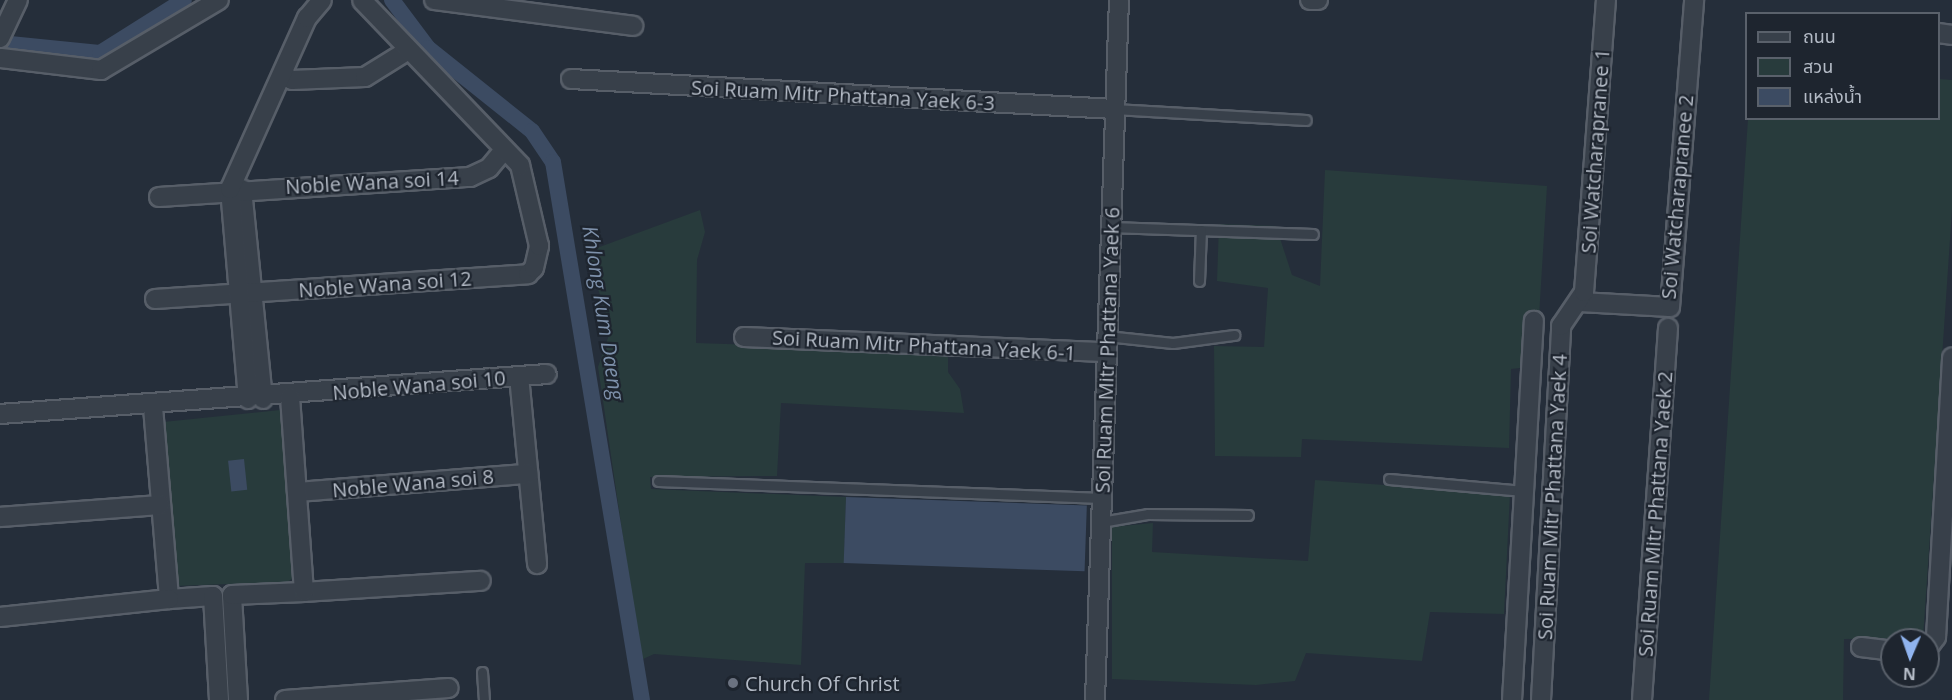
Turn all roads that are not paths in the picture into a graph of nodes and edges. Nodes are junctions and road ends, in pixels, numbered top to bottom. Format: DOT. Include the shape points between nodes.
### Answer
graph roads {
  1 [pos="18,0"];
  2 [pos="219,0"];
  3 [pos="322,0"];
  4 [pos="362,0"];
  5 [pos="434,0"];
  6 [pos="1119,0"];
  7 [pos="1310,0"];
  8 [pos="1318,0"];
  9 [pos="1606,0"];
  10 [pos="1694,0"];
  11 [pos="633,26"];
  12 [pos="1,51"];
  13 [pos="407,51"];
  14 [pos="283,75"];
  15 [pos="571,79"];
  16 [pos="1114,109"];
  17 [pos="1306,120"];
  18 [pos="504,150"];
  19 [pos="236,189"];
  20 [pos="159,197"];
  21 [pos="1110,227"];
  22 [pos="1201,230"];
  23 [pos="1313,234"];
  24 [pos="1199,282"];
  25 [pos="248,293"];
  26 [pos="155,299"];
  27 [pos="1580,302"];
  28 [pos="1534,321"];
  29 [pos="1668,328"];
  30 [pos="1234,335"];
  31 [pos="744,337"];
  32 [pos="1106,344"];
  33 [pos="1952,357"];
  34 [pos="548,374"];
  35 [pos="519,376"];
  36 [pos="290,397"];
  37 [pos="255,399"];
  38 [pos="153,407"];
  39 [pos="0,414"];
  40 [pos="528,474"];
  41 [pos="1389,479"];
  42 [pos="658,481"];
  43 [pos="1524,491"];
  44 [pos="297,492"];
  45 [pos="1102,498"];
  46 [pos="161,504"];
  47 [pos="1248,515"];
  48 [pos="0,517"];
  49 [pos="1101,522"];
  50 [pos="537,564"];
  51 [pos="481,581"];
  52 [pos="304,592"];
  53 [pos="232,595"];
  54 [pos="213,596"];
  55 [pos="170,599"];
  56 [pos="0,617"];
  57 [pos="1937,628"];
  58 [pos="1861,647"];
  59 [pos="1880,649"];
  60 [pos="482,672"];
  61 [pos="449,688"];
  62 [pos="219,700"];
  63 [pos="238,700"];
  64 [pos="285,700"];
  65 [pos="484,700"];
  66 [pos="1095,700"];
  67 [pos="1512,700"];
  68 [pos="1541,700"];
  69 [pos="1642,700"];
  1 -- 12 [label="street"];
  2 -- 12 [label="street" via="101,70"];
  3 -- 14 [label="street" via="307,18"];
  4 -- 13 [label="street"];
  5 -- 11 [label="street" via="461,8"];
  6 -- 16 [label="street, Soi Ruam Mitr Phattana Yaek 6"];
  7 -- 8 [label="street"];
  9 -- 27 [label="street, Soi Watcharapranee 1"];
  10 -- 27 [label="street, Soi Watcharapranee 2" via="1670,307"];
  13 -- 14 [label="street" via="365,77"];
  13 -- 18 [label="street"];
  14 -- 19 [label="street"];
  15 -- 16 [label="street, Soi Ruam Mitr Phattana Yaek 6-3"];
  16 -- 17 [label="lane"];
  16 -- 21 [label="street, Soi Ruam Mitr Phattana Yaek 6"];
  18 -- 19 [label="street, Noble Wana soi 14" via="489,168 470,177"];
  18 -- 25 [label="street, Noble Wana soi 12" via="520,165 532,197 539,256 528,274"];
  19 -- 20 [label="street, Noble Wana soi 14"];
  19 -- 25 [label="street"];
  21 -- 22 [label="lane"];
  21 -- 32 [label="street, Soi Ruam Mitr Phattana Yaek 6"];
  22 -- 23 [label="lane"];
  22 -- 24 [label="lane"];
  25 -- 26 [label="street, Noble Wana soi 12"];
  25 -- 37 [label="street"];
  27 -- 68 [label="street, Soi Ruam Mitr Phattana Yaek 4" via="1562,326"];
  28 -- 43 [label="street"];
  29 -- 69 [label="street, Soi Ruam Mitr Phattana Yaek 2"];
  30 -- 32 [label="lane" via="1182,342"];
  31 -- 32 [label="street, Soi Ruam Mitr Phattana Yaek 6-1"];
  32 -- 45 [label="street, Soi Ruam Mitr Phattana Yaek 6"];
  33 -- 57 [label="street"];
  34 -- 35 [label="street, Noble Wana soi 10"];
  35 -- 36 [label="street, Noble Wana soi 10"];
  35 -- 40 [label="street"];
  36 -- 37 [label="street, Noble Wana soi 10"];
  36 -- 44 [label="street"];
  37 -- 38 [label="street, Noble Wana soi 10"];
  38 -- 39 [label="street, Noble Wana soi 10"];
  38 -- 46 [label="street"];
  40 -- 44 [label="street, Noble Wana soi 8"];
  40 -- 50 [label="street"];
  41 -- 43 [label="lane"];
  42 -- 45 [label="lane"];
  43 -- 67 [label="street"];
  44 -- 52 [label="street"];
  45 -- 49 [label="street, Soi Ruam Mitr Phattana Yaek 6"];
  46 -- 48 [label="street"];
  46 -- 55 [label="street"];
  47 -- 49 [label="lane" via="1148,514"];
  49 -- 66 [label="street, Soi Ruam Mitr Phattana Yaek 6"];
  51 -- 52 [label="street"];
  52 -- 53 [label="street"];
  53 -- 54 [label="street"];
  53 -- 63 [label="street"];
  54 -- 55 [label="street"];
  54 -- 62 [label="street"];
  55 -- 56 [label="street"];
  58 -- 59 [label="street"];
  60 -- 65 [label="lane"];
  61 -- 64 [label="street"];
}
